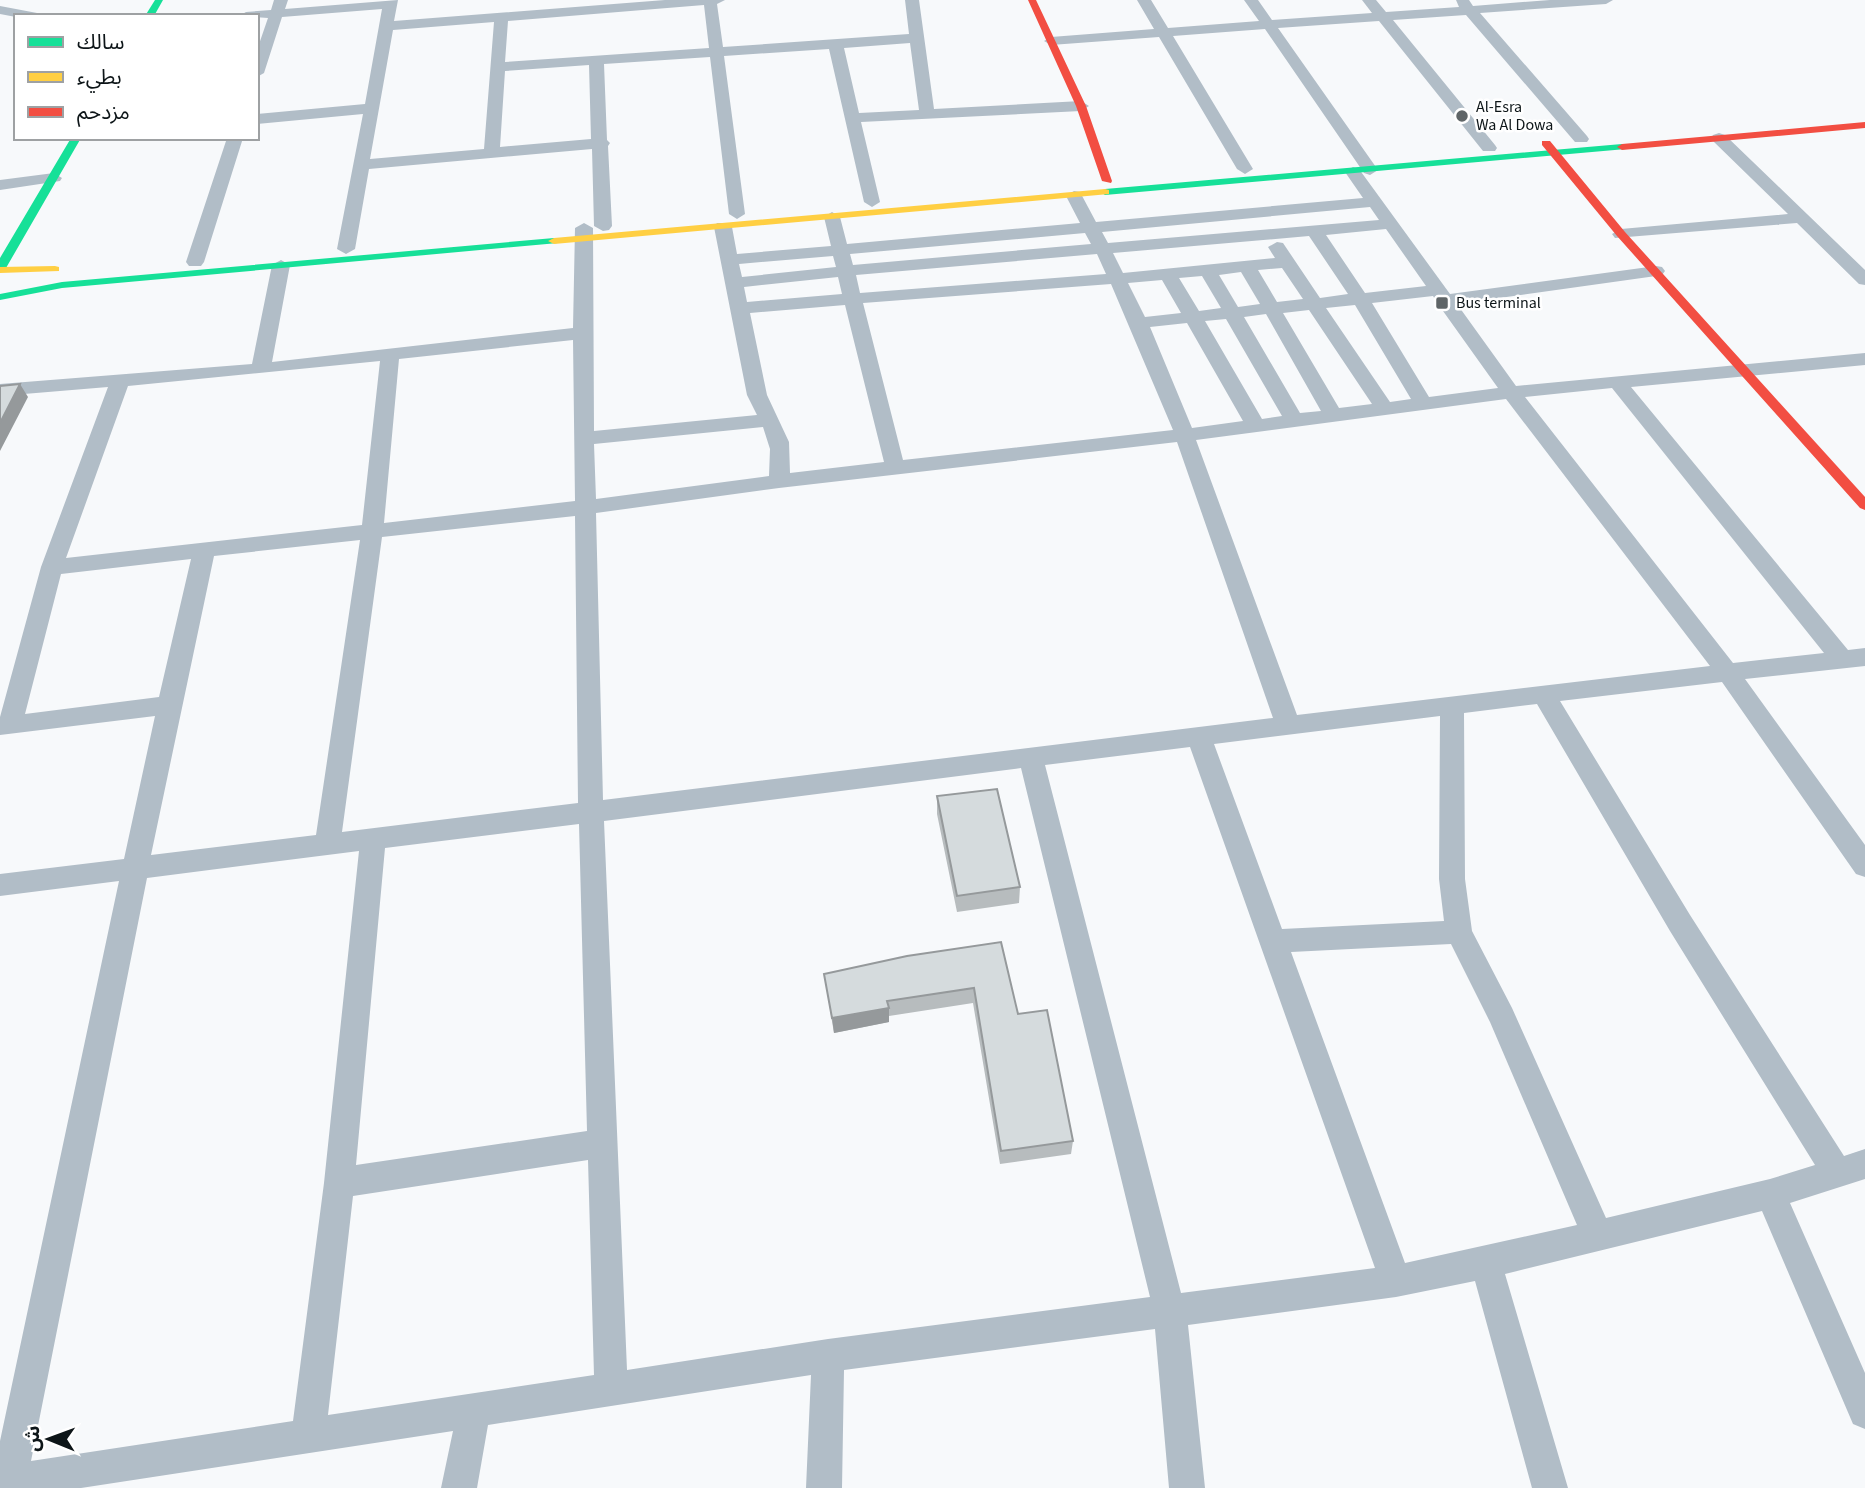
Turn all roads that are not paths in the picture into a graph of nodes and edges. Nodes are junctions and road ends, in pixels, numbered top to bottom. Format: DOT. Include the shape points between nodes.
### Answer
graph roads {
  1 [pos="710,0"];
  2 [pos="718,0"];
  3 [pos="912,0"];
  4 [pos="1032,0"];
  5 [pos="1144,0"];
  6 [pos="1251,0"];
  7 [pos="1369,0"];
  8 [pos="1599,0"];
  9 [pos="1605,0"];
  10 [pos="391,2"];
  11 [pos="602,4"];
  12 [pos="1465,5"];
  13 [pos="279,7"];
  14 [pos="0,10"];
  15 [pos="21,14"];
  16 [pos="253,14"];
  17 [pos="501,16"];
  18 [pos="1384,17"];
  19 [pos="1269,25"];
  20 [pos="387,26"];
  21 [pos="1163,33"];
  22 [pos="919,38"];
  23 [pos="1051,41"];
  24 [pos="835,43"];
  25 [pos="715,50"];
  26 [pos="596,60"];
  27 [pos="259,67"];
  28 [pos="499,67"];
  29 [pos="1081,106"];
  30 [pos="373,108"];
  31 [pos="927,115"];
  32 [pos="1865,115"];
  33 [pos="851,118"];
  34 [pos="259,119"];
  35 [pos="1865,125"];
  36 [pos="1718,138"];
  37 [pos="1581,139"];
  38 [pos="75,140"];
  39 [pos="234,140"];
  40 [pos="602,143"];
  41 [pos="1489,148"];
  42 [pos="1551,148"];
  43 [pos="492,154"];
  44 [pos="361,166"];
  45 [pos="1362,167"];
  46 [pos="1245,169"];
  47 [pos="54,178"];
  48 [pos="1107,181"];
  49 [pos="0,185"];
  50 [pos="1093,188"];
  51 [pos="1074,196"];
  52 [pos="1373,201"];
  53 [pos="872,202"];
  54 [pos="832,217"];
  55 [pos="1800,218"];
  56 [pos="730,221"];
  57 [pos="1388,224"];
  58 [pos="1093,229"];
  59 [pos="1314,230"];
  60 [pos="591,231"];
  61 [pos="1621,234"];
  62 [pos="1270,235"];
  63 [pos="346,249"];
  64 [pos="839,250"];
  65 [pos="1104,250"];
  66 [pos="729,260"];
  67 [pos="195,262"];
  68 [pos="1286,262"];
  69 [pos="281,265"];
  70 [pos="1247,267"];
  71 [pos="0,269"];
  72 [pos="844,271"];
  73 [pos="1208,271"];
  74 [pos="1656,271"];
  75 [pos="1168,274"];
  76 [pos="1118,279"];
  77 [pos="1865,280"];
  78 [pos="735,284"];
  79 [pos="1440,295"];
  80 [pos="0,297"];
  81 [pos="852,297"];
  82 [pos="1361,300"];
  83 [pos="1313,305"];
  84 [pos="741,308"];
  85 [pos="1272,310"];
  86 [pos="1232,313"];
  87 [pos="1194,317"];
  88 [pos="1139,323"];
  89 [pos="582,333"];
  90 [pos="390,355"];
  91 [pos="1865,359"];
  92 [pos="261,369"];
  93 [pos="1744,372"];
  94 [pos="120,381"];
  95 [pos="1618,383"];
  96 [pos="0,390"];
  97 [pos="1511,393"];
  98 [pos="1423,403"];
  99 [pos="1384,408"];
  100 [pos="1334,416"];
  101 [pos="769,420"];
  102 [pos="1294,421"];
  103 [pos="1256,426"];
  104 [pos="1184,435"];
  105 [pos="585,438"];
  106 [pos="895,467"];
  107 [pos="779,481"];
  108 [pos="1865,505"];
  109 [pos="588,507"];
  110 [pos="372,532"];
  111 [pos="204,551"];
  112 [pos="52,567"];
  113 [pos="1853,658"];
  114 [pos="1727,672"];
  115 [pos="1543,694"];
  116 [pos="169,705"];
  117 [pos="1452,705"];
  118 [pos="5,725"];
  119 [pos="1288,725"];
  120 [pos="1199,737"];
  121 [pos="1031,759"];
  122 [pos="592,811"];
  123 [pos="373,839"];
  124 [pos="327,846"];
  125 [pos="1865,866"];
  126 [pos="137,869"];
  127 [pos="0,885"];
  128 [pos="1459,932"];
  129 [pos="1275,941"];
  130 [pos="603,1143"];
  131 [pos="1851,1168"];
  132 [pos="339,1183"];
  133 [pos="1770,1194"];
  134 [pos="1597,1235"];
  135 [pos="1486,1263"];
  136 [pos="1396,1281"];
  137 [pos="1170,1312"];
  138 [pos="828,1356"];
  139 [pos="611,1388"];
  140 [pos="474,1409"];
  141 [pos="1865,1412"];
  142 [pos="309,1434"];
  143 [pos="68,1481"];
  144 [pos="5,1482"];
  145 [pos="459,1488"];
  146 [pos="824,1488"];
  147 [pos="1188,1488"];
  148 [pos="1550,1488"];
  1 -- 2 [label="street"];
  1 -- 11 [label="street"];
  1 -- 25 [label="street"];
  3 -- 22 [label="street"];
  4 -- 23 [label="street"];
  5 -- 21 [label="street"];
  6 -- 19 [label="street"];
  7 -- 18 [label="street"];
  8 -- 9 [label="street"];
  8 -- 12 [label="street"];
  10 -- 13 [label="street"];
  10 -- 20 [label="street"];
  11 -- 17 [label="street"];
  12 -- 18 [label="street"];
  12 -- 37 [label="street"];
  13 -- 16 [label="street"];
  13 -- 27 [label="street"];
  14 -- 15 [label="street"];
  17 -- 20 [label="street"];
  17 -- 28 [label="street"];
  18 -- 19 [label="street"];
  18 -- 41 [label="street"];
  19 -- 21 [label="street"];
  19 -- 45 [label="street"];
  20 -- 30 [label="street"];
  21 -- 23 [label="street"];
  21 -- 46 [label="street"];
  22 -- 24 [label="street"];
  22 -- 31 [label="street"];
  23 -- 29 [label="street"];
  24 -- 25 [label="street"];
  24 -- 33 [label="street"];
  25 -- 26 [label="street"];
  25 -- 56 [label="street"];
  26 -- 28 [label="street"];
  26 -- 40 [label="street"];
  28 -- 43 [label="street"];
  29 -- 31 [label="street"];
  29 -- 48 [label="street"];
  30 -- 34 [label="street"];
  30 -- 44 [label="street"];
  31 -- 33 [label="street"];
  32 -- 37 [label="street"];
  33 -- 53 [label="street"];
  35 -- 36 [label="street"];
  36 -- 42 [label="street"];
  36 -- 55 [label="street"];
  37 -- 42 [label="street"];
  38 -- 47 [label="street"];
  39 -- 67 [label="street"];
  40 -- 43 [label="street"];
  40 -- 60 [label="street"];
  41 -- 42 [label="street"];
  41 -- 45 [label="street"];
  42 -- 45 [label="street"];
  42 -- 61 [label="street"];
  43 -- 44 [label="street"];
  44 -- 63 [label="street"];
  45 -- 46 [label="street"];
  45 -- 50 [label="street"];
  45 -- 52 [label="street"];
  46 -- 48 [label="street"];
  47 -- 49 [label="street"];
  47 -- 71 [label="street"];
  48 -- 50 [label="street"];
  50 -- 51 [label="street"];
  50 -- 53 [label="street"];
  51 -- 54 [label="street"];
  51 -- 58 [label="street"];
  52 -- 57 [label="street"];
  52 -- 58 [label="street"];
  53 -- 56 [label="street"];
  54 -- 56 [label="street"];
  54 -- 64 [label="street"];
  55 -- 61 [label="street"];
  55 -- 77 [label="street"];
  56 -- 60 [label="street"];
  56 -- 60 [label="street"];
  56 -- 66 [label="street"];
  57 -- 59 [label="street"];
  57 -- 79 [label="street"];
  58 -- 64 [label="street"];
  58 -- 65 [label="street"];
  59 -- 62 [label="street"];
  59 -- 82 [label="street"];
  60 -- 63 [label="street"];
  60 -- 69 [label="street"];
  60 -- 89 [label="street"];
  61 -- 74 [label="street"];
  62 -- 65 [label="street"];
  62 -- 68 [label="street"];
  63 -- 67 [label="street"];
  64 -- 66 [label="street"];
  64 -- 72 [label="street"];
  65 -- 72 [label="street"];
  65 -- 76 [label="street"];
  66 -- 78 [label="street"];
  67 -- 71 [label="street"];
  68 -- 70 [label="street"];
  68 -- 83 [label="street"];
  69 -- 80 [label="street" via="62,285"];
  69 -- 92 [label="street"];
  70 -- 73 [label="street"];
  70 -- 85 [label="street"];
  72 -- 78 [label="street"];
  72 -- 81 [label="street"];
  73 -- 75 [label="street"];
  73 -- 86 [label="street"];
  74 -- 79 [label="street"];
  74 -- 93 [label="street"];
  75 -- 76 [label="street"];
  75 -- 87 [label="street"];
  76 -- 81 [label="street"];
  76 -- 88 [label="street"];
  78 -- 84 [label="street"];
  79 -- 82 [label="street"];
  79 -- 97 [label="street"];
  81 -- 84 [label="street"];
  81 -- 106 [label="street"];
  82 -- 83 [label="street"];
  82 -- 98 [label="street"];
  83 -- 85 [label="street"];
  83 -- 99 [label="street"];
  84 -- 101 [label="street" via="757,395"];
  85 -- 86 [label="street"];
  85 -- 100 [label="street"];
  86 -- 87 [label="street"];
  86 -- 102 [label="street"];
  87 -- 88 [label="street"];
  87 -- 103 [label="street"];
  88 -- 104 [label="street"];
  89 -- 90 [label="street"];
  89 -- 105 [label="street"];
  90 -- 92 [label="street"];
  90 -- 110 [label="street"];
  91 -- 93 [label="street"];
  92 -- 94 [label="street"];
  93 -- 95 [label="street"];
  93 -- 108 [label="street"];
  94 -- 96 [label="street"];
  94 -- 112 [label="street"];
  95 -- 97 [label="street"];
  95 -- 113 [label="street"];
  97 -- 98 [label="street"];
  97 -- 114 [label="street"];
  98 -- 99 [label="street"];
  99 -- 100 [label="street"];
  100 -- 102 [label="street"];
  101 -- 105 [label="street"];
  101 -- 107 [label="street" via="780,446"];
  102 -- 103 [label="street"];
  103 -- 104 [label="street"];
  104 -- 106 [label="street"];
  104 -- 119 [label="street"];
  105 -- 109 [label="street"];
  106 -- 107 [label="street"];
  107 -- 109 [label="street"];
  109 -- 110 [label="street"];
  109 -- 122 [label="street"];
  110 -- 111 [label="street"];
  110 -- 124 [label="street"];
  111 -- 112 [label="street"];
  111 -- 116 [label="street"];
  112 -- 118 [label="street"];
  113 -- 114 [label="street"];
  114 -- 115 [label="street"];
  114 -- 125 [label="street"];
  115 -- 117 [label="street"];
  115 -- 131 [label="street" via="1680,923"];
  116 -- 118 [label="street"];
  116 -- 126 [label="street"];
  117 -- 119 [label="street"];
  117 -- 128 [label="street" via="1452,879"];
  119 -- 120 [label="street"];
  120 -- 121 [label="street"];
  120 -- 129 [label="street"];
  121 -- 122 [label="street"];
  121 -- 137 [label="street"];
  122 -- 123 [label="street"];
  122 -- 130 [label="street"];
  123 -- 124 [label="street"];
  123 -- 132 [label="street"];
  124 -- 126 [label="street"];
  126 -- 127 [label="street"];
  126 -- 144 [label="street"];
  128 -- 129 [label="street"];
  128 -- 134 [label="street" via="1502,1017"];
  129 -- 136 [label="street"];
  130 -- 132 [label="street"];
  130 -- 139 [label="street"];
  131 -- 133 [label="street"];
  132 -- 142 [label="street"];
  133 -- 134 [label="street"];
  133 -- 141 [label="street"];
  134 -- 135 [label="street"];
  135 -- 136 [label="street"];
  135 -- 148 [label="street"];
  136 -- 137 [label="street"];
  137 -- 138 [label="street"];
  137 -- 147 [label="street"];
  138 -- 139 [label="street"];
  138 -- 146 [label="street"];
  139 -- 140 [label="street"];
  140 -- 142 [label="street"];
  140 -- 145 [label="street"];
  142 -- 143 [label="street"];
  143 -- 144 [label="street"];
}
